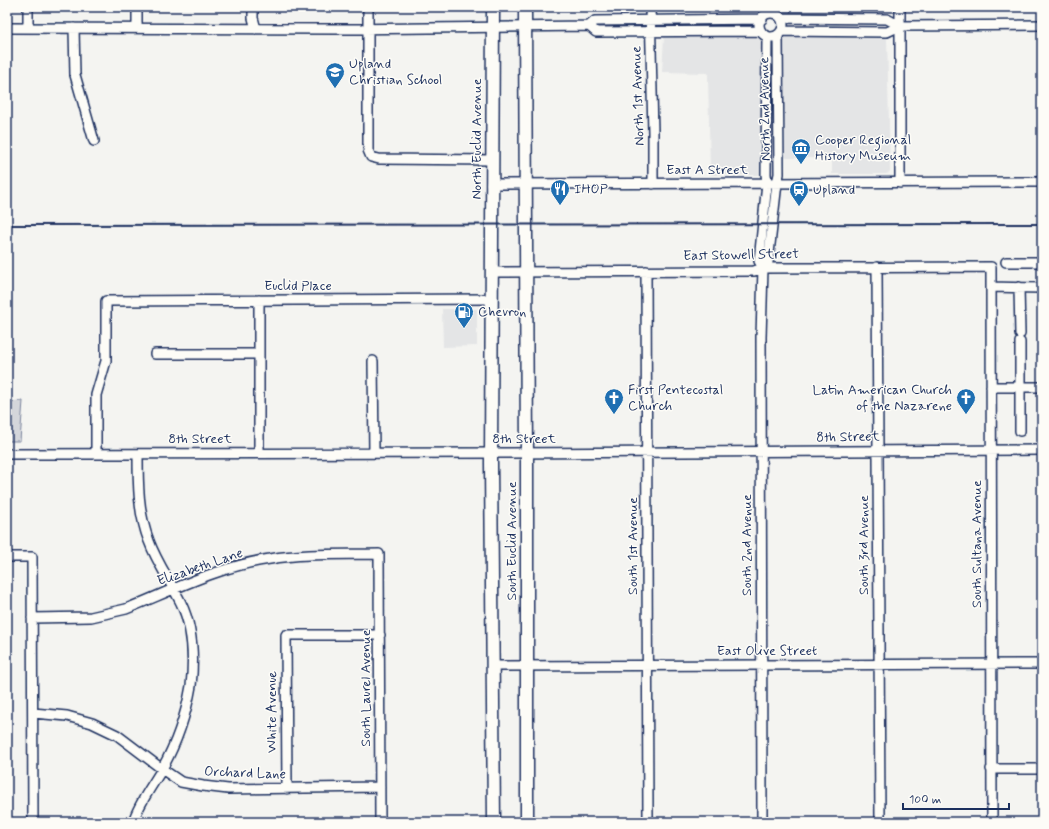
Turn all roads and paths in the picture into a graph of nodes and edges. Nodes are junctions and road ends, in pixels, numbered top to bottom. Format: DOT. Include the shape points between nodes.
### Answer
graph roads {
  1 [pos="28,7"];
  2 [pos="137,7"];
  3 [pos="253,7"];
  4 [pos="368,7"];
  5 [pos="493,7"];
  6 [pos="525,7"];
  7 [pos="650,7"];
  8 [pos="900,7"];
  9 [pos="764,14"];
  10 [pos="779,14"];
  11 [pos="650,20"];
  12 [pos="1042,25"];
  13 [pos="589,26"];
  14 [pos="900,26"];
  15 [pos="525,27"];
  16 [pos="7,28"];
  17 [pos="28,28"];
  18 [pos="74,28"];
  19 [pos="137,28"];
  20 [pos="368,28"];
  21 [pos="493,28"];
  22 [pos="256,29"];
  23 [pos="650,32"];
  24 [pos="764,33"];
  25 [pos="780,33"];
  26 [pos="94,141"];
  27 [pos="492,160"];
  28 [pos="1042,182"];
  29 [pos="767,183"];
  30 [pos="777,183"];
  31 [pos="900,183"];
  32 [pos="492,184"];
  33 [pos="526,184"];
  34 [pos="653,184"];
  35 [pos="1006,262"];
  36 [pos="1042,262"];
  37 [pos="991,266"];
  38 [pos="877,267"];
  39 [pos="763,268"];
  40 [pos="646,271"];
  41 [pos="491,272"];
  42 [pos="527,272"];
  43 [pos="991,287"];
  44 [pos="1019,288"];
  45 [pos="1042,288"];
  46 [pos="491,299"];
  47 [pos="259,300"];
  48 [pos="155,354"];
  49 [pos="259,354"];
  50 [pos="373,361"];
  51 [pos="991,387"];
  52 [pos="1020,387"];
  53 [pos="1042,387"];
  54 [pos="1020,431"];
  55 [pos="878,450"];
  56 [pos="991,450"];
  57 [pos="1042,450"];
  58 [pos="646,452"];
  59 [pos="761,452"];
  60 [pos="260,453"];
  61 [pos="374,453"];
  62 [pos="491,453"];
  63 [pos="527,453"];
  64 [pos="7,454"];
  65 [pos="96,454"];
  66 [pos="138,454"];
  67 [pos="379,554"];
  68 [pos="7,557"];
  69 [pos="174,589"];
  70 [pos="32,618"];
  71 [pos="380,635"];
  72 [pos="879,664"];
  73 [pos="991,664"];
  74 [pos="1042,664"];
  75 [pos="647,665"];
  76 [pos="762,665"];
  77 [pos="493,666"];
  78 [pos="526,666"];
  79 [pos="33,713"];
  80 [pos="162,769"];
  81 [pos="992,769"];
  82 [pos="1042,769"];
  83 [pos="380,787"];
  84 [pos="287,789"];
  85 [pos="494,816"];
  86 [pos="527,817"];
  87 [pos="33,822"];
  88 [pos="133,822"];
  89 [pos="380,822"];
  90 [pos="648,822"];
  91 [pos="762,822"];
  92 [pos="880,822"];
  93 [pos="992,822"];
  1 -- 17 [label="street"];
  2 -- 19 [label="street"];
  3 -- 22 [label="street"];
  4 -- 20 [label="street"];
  5 -- 21 [label="main road, North Euclid Avenue"];
  6 -- 15 [label="main road"];
  7 -- 11 [label="street, North 1st Avenue"];
  8 -- 14 [label="street"];
  9 -- 10 [label="street"];
  9 -- 11 [label="street"];
  9 -- 24 [label="street" via="760,25"];
  10 -- 14 [label="street" via="887,18"];
  10 -- 25 [label="street" via="783,25"];
  11 -- 13 [label="street" via="596,21"];
  11 -- 23 [label="street, North 1st Avenue"];
  12 -- 14 [label="street"];
  13 -- 15 [label="street"];
  13 -- 23 [label="street" via="596,32"];
  14 -- 25 [label="street" via="887,32"];
  14 -- 31 [label="street"];
  15 -- 21 [label="street"];
  15 -- 33 [label="main road"];
  16 -- 17 [label="street"];
  17 -- 18 [label="street"];
  18 -- 19 [label="street"];
  18 -- 26 [label="street" via="75,75"];
  19 -- 22 [label="street"];
  20 -- 21 [label="street"];
  20 -- 22 [label="street"];
  20 -- 27 [label="street" via="368,150 371,157"];
  21 -- 27 [label="main road, North Euclid Avenue"];
  23 -- 24 [label="street"];
  23 -- 34 [label="street, North 1st Avenue"];
  24 -- 25 [label="street" via="773,37"];
  24 -- 29 [label="street, North 2nd Avenue"];
  25 -- 30 [label="street, North 2nd Avenue"];
  27 -- 32 [label="main road, North Euclid Avenue"];
  28 -- 31 [label="street, East A Street"];
  29 -- 30 [label="street, East A Street"];
  29 -- 34 [label="street, East A Street"];
  29 -- 39 [label="street, South 2nd Avenue" via="759,261"];
  30 -- 31 [label="street, East A Street"];
  30 -- 39 [label="street, South 2nd Avenue" via="768,262"];
  32 -- 33 [label="street, East A Street"];
  32 -- 41 [label="main road, North Euclid Avenue"];
  33 -- 34 [label="street, East A Street"];
  33 -- 42 [label="main road"];
  35 -- 36 [label="street"];
  37 -- 38 [label="street, East Stowell Street"];
  37 -- 43 [label="street, South Sultana Avenue"];
  38 -- 39 [label="street, East Stowell Street"];
  38 -- 55 [label="street, South 3rd Avenue"];
  39 -- 40 [label="street, East Stowell Street" via="754,271"];
  39 -- 59 [label="street, South 2nd Avenue"];
  40 -- 42 [label="street, East Stowell Street"];
  40 -- 58 [label="street, South 1st Avenue"];
  41 -- 42 [label="street, East Stowell Street"];
  41 -- 46 [label="main road, South Euclid Avenue"];
  42 -- 63 [label="main road, South Euclid Avenue"];
  43 -- 44 [label="street"];
  43 -- 51 [label="street, South Sultana Avenue"];
  44 -- 45 [label="street"];
  44 -- 52 [label="street"];
  46 -- 47 [label="street, Euclid Place"];
  46 -- 62 [label="main road, South Euclid Avenue"];
  47 -- 49 [label="street"];
  47 -- 65 [label="street, Euclid Place" via="106,301 106,361 96,395"];
  48 -- 49 [label="street"];
  49 -- 60 [label="street"];
  50 -- 61 [label="street"];
  51 -- 52 [label="street"];
  51 -- 56 [label="street, South Sultana Avenue"];
  52 -- 53 [label="street"];
  52 -- 54 [label="street"];
  55 -- 56 [label="street, 8th Street"];
  55 -- 59 [label="street, 8th Street"];
  55 -- 72 [label="street, South 3rd Avenue"];
  56 -- 57 [label="street, 8th Street"];
  56 -- 73 [label="street, South Sultana Avenue"];
  58 -- 59 [label="street, 8th Street"];
  58 -- 63 [label="street, 8th Street"];
  58 -- 75 [label="street, South 1st Avenue"];
  59 -- 76 [label="street, South 2nd Avenue"];
  60 -- 61 [label="street, 8th Street"];
  60 -- 66 [label="street, 8th Street"];
  61 -- 62 [label="street, 8th Street"];
  62 -- 63 [label="street, 8th Street"];
  62 -- 77 [label="main road, South Euclid Avenue"];
  63 -- 78 [label="main road, South Euclid Avenue"];
  64 -- 65 [label="street, 8th Street"];
  65 -- 66 [label="street, 8th Street"];
  66 -- 69 [label="street" via="139,495 148,540 158,564"];
  67 -- 69 [label="street, Elizabeth Lane" via="305,555 269,559 228,569"];
  67 -- 71 [label="street, South Laurel Avenue"];
  68 -- 70 [label="street" via="32,557"];
  69 -- 70 [label="street, Elizabeth Lane" via="109,614 91,617"];
  69 -- 80 [label="street" via="188,622 192,655 191,678 178,736"];
  70 -- 79 [label="street"];
  71 -- 83 [label="street, South Laurel Avenue"];
  71 -- 84 [label="street, White Avenue" via="286,635"];
  72 -- 73 [label="street, East Olive Street"];
  72 -- 76 [label="street, East Olive Street"];
  72 -- 92 [label="street, South 3rd Avenue"];
  73 -- 74 [label="street, East Olive Street"];
  73 -- 81 [label="street, South Sultana Avenue"];
  75 -- 76 [label="street, East Olive Street"];
  75 -- 78 [label="street, East Olive Street"];
  75 -- 90 [label="street, South 1st Avenue"];
  76 -- 91 [label="street, South 2nd Avenue"];
  77 -- 78 [label="street, East Olive Street"];
  77 -- 85 [label="main road, South Euclid Avenue"];
  78 -- 86 [label="main road, South Euclid Avenue"];
  79 -- 80 [label="street, Orchard Lane" via="67,716 92,723 117,735"];
  79 -- 87 [label="street"];
  80 -- 84 [label="street, Orchard Lane" via="182,782 203,786 228,789"];
  80 -- 88 [label="street"];
  81 -- 82 [label="street"];
  81 -- 93 [label="street, South Sultana Avenue"];
  83 -- 84 [label="street, Orchard Lane"];
  83 -- 89 [label="street, South Laurel Avenue"];
}
